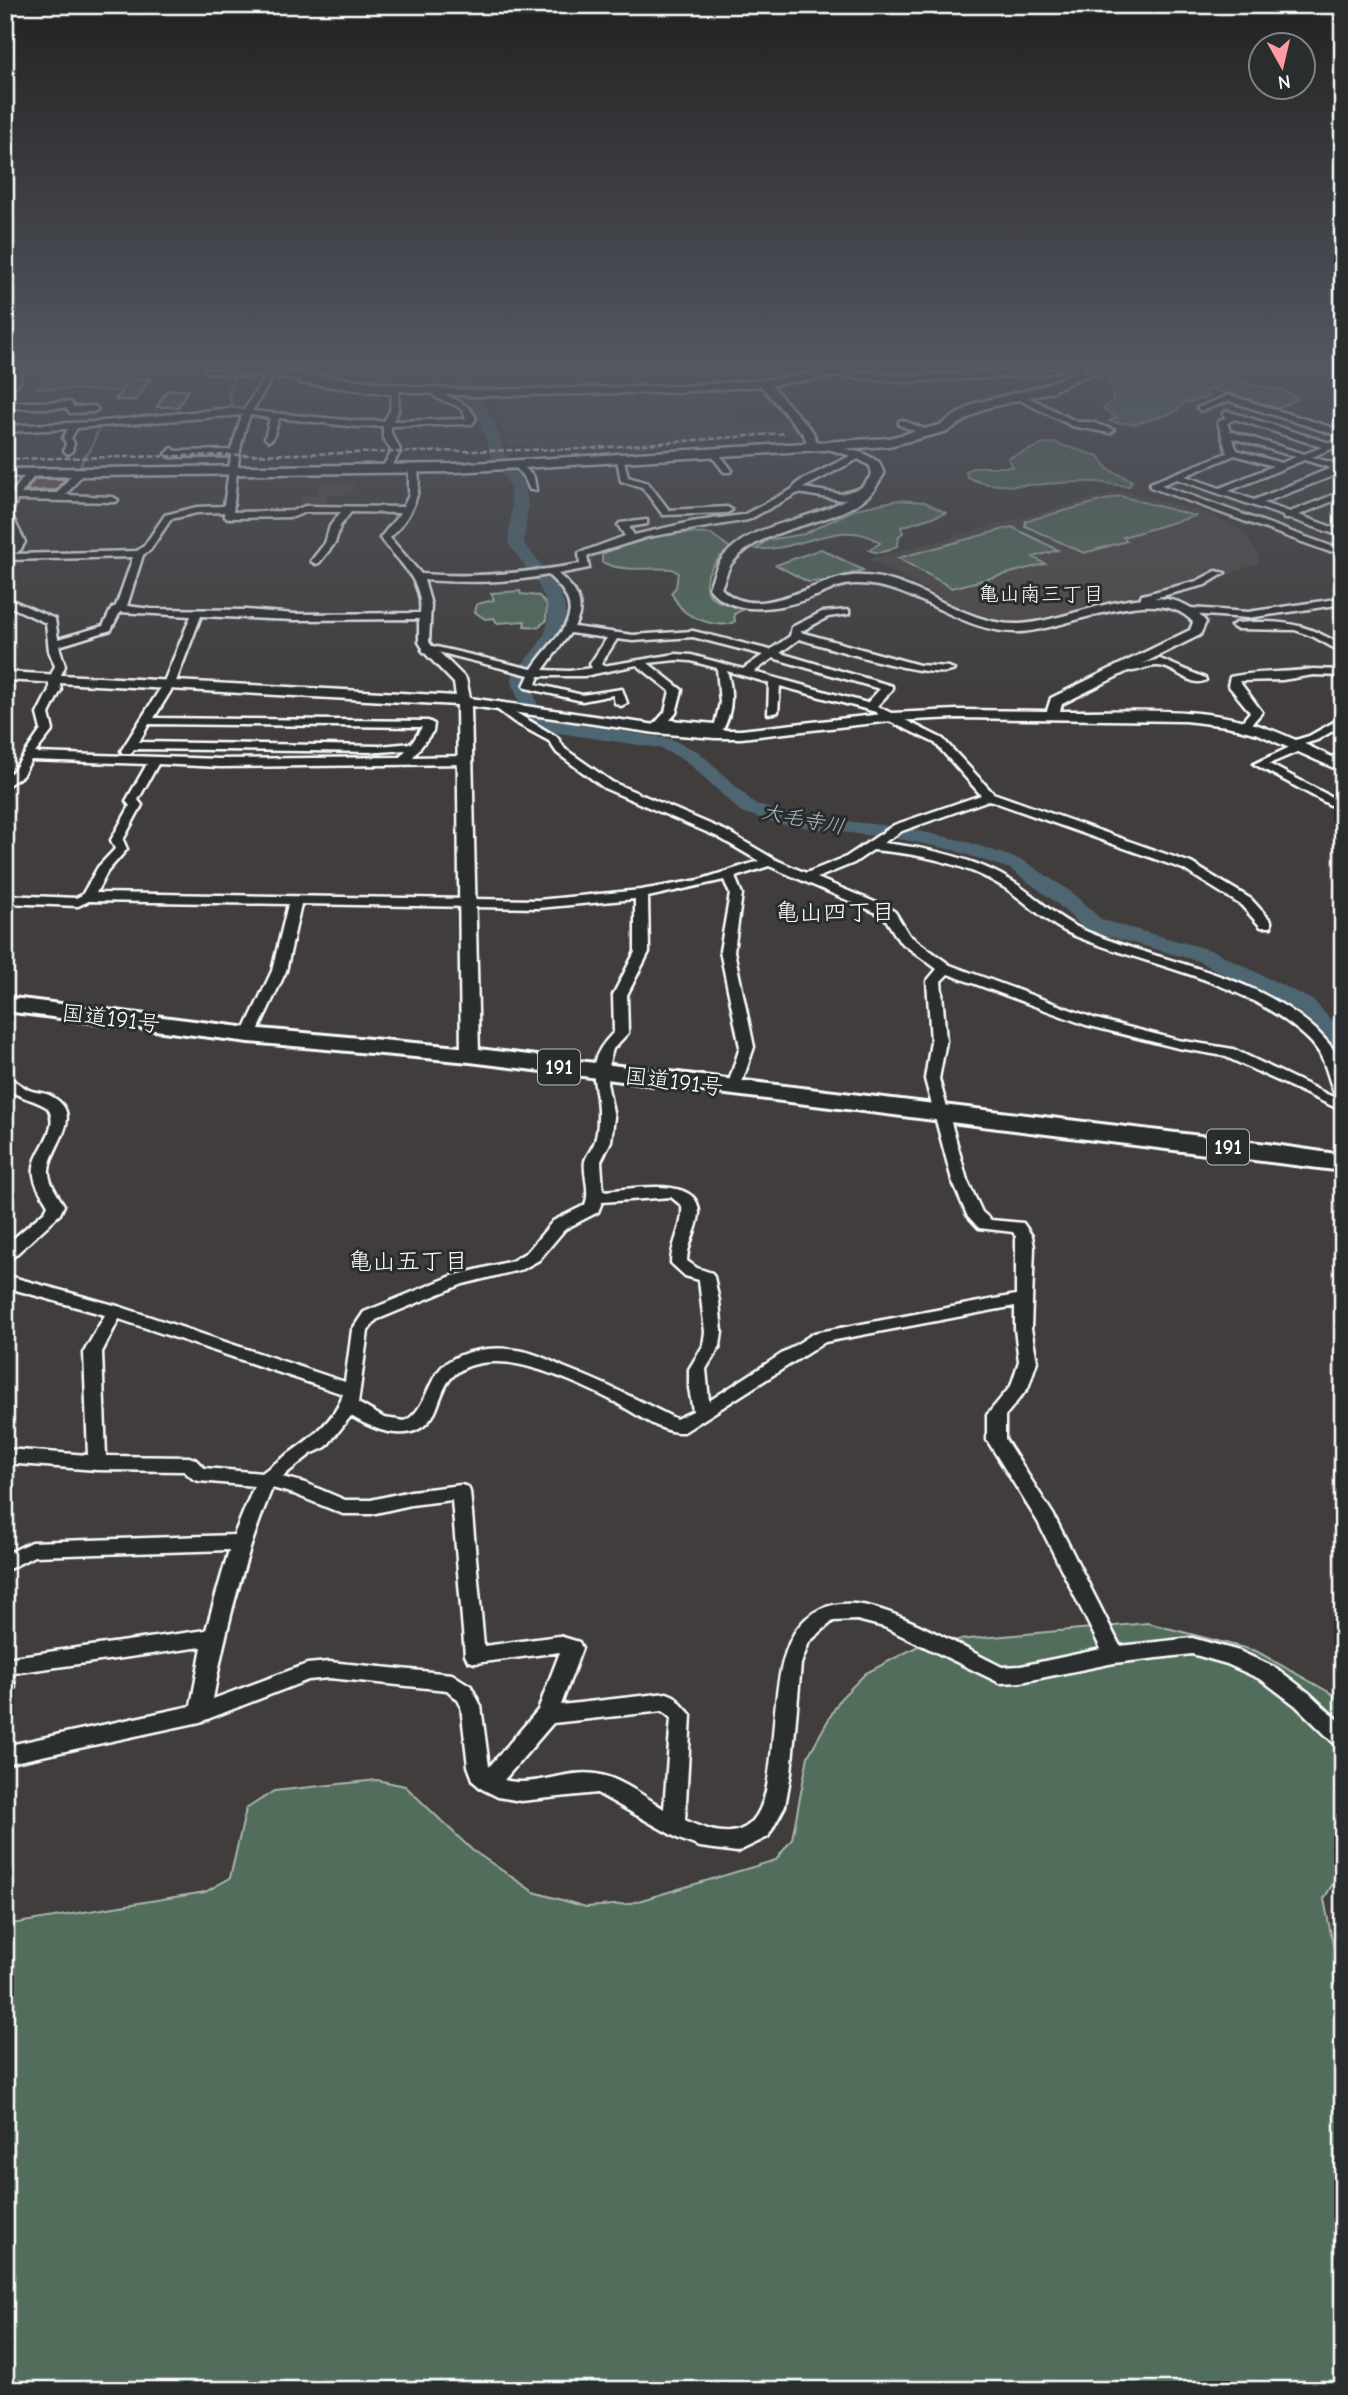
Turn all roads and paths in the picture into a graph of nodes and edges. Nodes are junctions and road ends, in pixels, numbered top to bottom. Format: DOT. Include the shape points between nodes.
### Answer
graph roads {
  1 [pos="26,481"];
  2 [pos="72,481"];
  3 [pos="233,481"];
  4 [pos="414,481"];
  5 [pos="530,481"];
  6 [pos="630,481"];
  7 [pos="807,481"];
  8 [pos="874,481"];
  9 [pos="1164,481"];
  10 [pos="1191,481"];
  11 [pos="1245,481"];
  12 [pos="1309,481"];
  13 [pos="533,488"];
  14 [pos="871,488"];
  15 [pos="797,490"];
  16 [pos="1220,491"];
  17 [pos="1343,494"];
  18 [pos="14,497"];
  19 [pos="52,497"];
  20 [pos="113,500"];
  21 [pos="1254,503"];
  22 [pos="175,508"];
  23 [pos="229,509"];
  24 [pos="348,510"];
  25 [pos="407,510"];
  26 [pos="727,510"];
  27 [pos="1291,516"];
  28 [pos="168,517"];
  29 [pos="644,522"];
  30 [pos="1343,522"];
  31 [pos="1266,526"];
  32 [pos="1327,528"];
  33 [pos="1343,534"];
  34 [pos="620,542"];
  35 [pos="1343,550"];
  36 [pos="139,554"];
  37 [pos="5,557"];
  38 [pos="316,561"];
  39 [pos="549,573"];
  40 [pos="1220,573"];
  41 [pos="418,577"];
  42 [pos="5,600"];
  43 [pos="1144,601"];
  44 [pos="1343,601"];
  45 [pos="121,608"];
  46 [pos="1190,611"];
  47 [pos="845,612"];
  48 [pos="197,613"];
  49 [pos="425,616"];
  50 [pos="1200,622"];
  51 [pos="567,629"];
  52 [pos="614,635"];
  53 [pos="796,636"];
  54 [pos="53,644"];
  55 [pos="429,650"];
  56 [pos="1342,651"];
  57 [pos="771,654"];
  58 [pos="641,663"];
  59 [pos="723,667"];
  60 [pos="1125,667"];
  61 [pos="600,669"];
  62 [pos="534,670"];
  63 [pos="949,670"];
  64 [pos="745,673"];
  65 [pos="1343,673"];
  66 [pos="5,676"];
  67 [pos="54,679"];
  68 [pos="1201,680"];
  69 [pos="775,681"];
  70 [pos="169,684"];
  71 [pos="464,701"];
  72 [pos="621,703"];
  73 [pos="502,705"];
  74 [pos="870,706"];
  75 [pos="772,712"];
  76 [pos="1054,714"];
  77 [pos="892,717"];
  78 [pos="1343,720"];
  79 [pos="146,721"];
  80 [pos="659,726"];
  81 [pos="1244,726"];
  82 [pos="717,731"];
  83 [pos="131,745"];
  84 [pos="1297,745"];
  85 [pos="415,746"];
  86 [pos="1343,755"];
  87 [pos="27,756"];
  88 [pos="122,759"];
  89 [pos="405,759"];
  90 [pos="466,760"];
  91 [pos="155,761"];
  92 [pos="1329,761"];
  93 [pos="1343,768"];
  94 [pos="12,772"];
  95 [pos="5,783"];
  96 [pos="989,796"];
  97 [pos="1339,802"];
  98 [pos="874,845"];
  99 [pos="770,862"];
  100 [pos="727,875"];
  101 [pos="805,878"];
  102 [pos="641,894"];
  103 [pos="88,897"];
  104 [pos="5,899"];
  105 [pos="295,900"];
  106 [pos="469,904"];
  107 [pos="1266,924"];
  108 [pos="946,968"];
  109 [pos="5,1004"];
  110 [pos="249,1035"];
  111 [pos="470,1055"];
  112 [pos="601,1072"];
  113 [pos="5,1081"];
  114 [pos="734,1088"];
  115 [pos="1343,1096"];
  116 [pos="1343,1107"];
  117 [pos="942,1113"];
  118 [pos="1340,1165"];
  119 [pos="596,1198"];
  120 [pos="5,1255"];
  121 [pos="5,1281"];
  122 [pos="1024,1299"];
  123 [pos="115,1311"];
  124 [pos="351,1399"];
  125 [pos="708,1410"];
  126 [pos="5,1456"];
  127 [pos="97,1463"];
  128 [pos="266,1480"];
  129 [pos="241,1542"];
  130 [pos="5,1564"];
  131 [pos="214,1637"];
  132 [pos="1114,1655"];
  133 [pos="5,1666"];
  134 [pos="5,1677"];
  135 [pos="5,1686"];
  136 [pos="200,1713"];
  137 [pos="547,1714"];
  138 [pos="1343,1739"];
  139 [pos="5,1755"];
  140 [pos="489,1783"];
  141 [pos="674,1824"];
  1 -- 18 [label="street"];
  2 -- 19 [label="street" via="60,496"];
  3 -- 23 [label="street"];
  4 -- 25 [label="street"];
  5 -- 13 [label="street"];
  6 -- 26 [label="street" via="645,485 666,513"];
  7 -- 15 [label="street"];
  8 -- 14 [label="street"];
  9 -- 31 [label="street" via="1153,485"];
  10 -- 16 [label="street"];
  11 -- 16 [label="street"];
  12 -- 21 [label="street"];
  14 -- 15 [label="street" via="841,497"];
  14 -- 43 [label="street" via="839,508 747,543 720,570 718,593 732,600 764,604 799,598 844,581 872,581 978,621 1010,628"];
  15 -- 34 [label="street" via="737,520 691,525"];
  16 -- 21 [label="street"];
  17 -- 27 [label="street"];
  18 -- 19 [label="street"];
  18 -- 37 [label="street" via="6,514 20,542"];
  19 -- 20 [label="street"];
  21 -- 27 [label="street"];
  22 -- 28 [label="street"];
  23 -- 24 [label="street" via="228,515"];
  23 -- 28 [label="street"];
  24 -- 25 [label="street"];
  24 -- 38 [label="street"];
  25 -- 41 [label="street" via="385,538"];
  27 -- 31 [label="street"];
  27 -- 32 [label="street"];
  28 -- 36 [label="street"];
  29 -- 34 [label="street" via="623,525 631,537"];
  30 -- 32 [label="street"];
  31 -- 35 [label="street"];
  32 -- 33 [label="street"];
  34 -- 39 [label="street" via="582,555 585,566"];
  36 -- 37 [label="street"];
  36 -- 45 [label="street"];
  39 -- 41 [label="street" via="459,580"];
  39 -- 51 [label="street" via="574,598 576,609"];
  40 -- 43 [label="street"];
  41 -- 49 [label="street"];
  42 -- 54 [label="street" via="51,621"];
  43 -- 46 [label="street" via="1170,603"];
  44 -- 46 [label="street" via="1248,615"];
  45 -- 48 [label="street"];
  45 -- 54 [label="street" via="107,628"];
  46 -- 50 [label="street"];
  47 -- 53 [label="street" via="826,614 796,629"];
  48 -- 49 [label="street"];
  48 -- 70 [label="street"];
  49 -- 55 [label="street" via="424,642"];
  50 -- 56 [label="street" via="1286,626 1315,633"];
  50 -- 60 [label="street" via="1195,632"];
  51 -- 52 [label="street"];
  51 -- 62 [label="street"];
  52 -- 57 [label="street" via="693,634"];
  52 -- 61 [label="street" via="595,664"];
  53 -- 57 [label="street"];
  53 -- 63 [label="street" via="919,668"];
  54 -- 67 [label="street" via="60,666"];
  55 -- 62 [label="street"];
  55 -- 71 [label="street" via="461,682"];
  57 -- 64 [label="street"];
  57 -- 74 [label="street" via="888,688"];
  58 -- 59 [label="street" via="680,657"];
  58 -- 61 [label="street"];
  58 -- 80 [label="street" via="676,690 670,713"];
  59 -- 64 [label="street"];
  59 -- 82 [label="street" via="726,683"];
  60 -- 68 [label="street" via="1160,662"];
  60 -- 76 [label="street" via="1056,701"];
  61 -- 62 [label="street" via="571,674"];
  62 -- 72 [label="street" via="530,686 582,698 618,691"];
  64 -- 69 [label="street"];
  65 -- 81 [label="street" via="1234,680 1256,712"];
  66 -- 67 [label="street"];
  67 -- 70 [label="street"];
  67 -- 87 [label="street" via="55,691 43,714 47,730"];
  69 -- 74 [label="street"];
  69 -- 75 [label="street"];
  70 -- 71 [label="street"];
  70 -- 79 [label="street"];
  71 -- 73 [label="street"];
  71 -- 90 [label="street"];
  73 -- 80 [label="street"];
  73 -- 99 [label="street" via="518,720 553,739 561,751 608,785 722,834"];
  74 -- 77 [label="street"];
  76 -- 77 [label="street"];
  76 -- 81 [label="street" via="1185,717"];
  77 -- 82 [label="street" via="741,734"];
  77 -- 96 [label="street" via="939,741"];
  78 -- 84 [label="street"];
  79 -- 83 [label="street"];
  79 -- 85 [label="street" via="428,724"];
  80 -- 82 [label="street"];
  81 -- 84 [label="street"];
  83 -- 85 [label="street"];
  83 -- 88 [label="street"];
  84 -- 92 [label="street"];
  84 -- 97 [label="street" via="1260,764"];
  85 -- 89 [label="street"];
  86 -- 92 [label="street"];
  87 -- 88 [label="street"];
  87 -- 94 [label="street"];
  88 -- 91 [label="street"];
  89 -- 90 [label="street"];
  89 -- 91 [label="street"];
  90 -- 106 [label="street"];
  91 -- 103 [label="street" via="132,801 136,805 117,840 121,849 102,870"];
  92 -- 93 [label="street"];
  94 -- 95 [label="street"];
  96 -- 98 [label="street" via="898,828"];
  96 -- 107 [label="street" via="1187,866 1246,902"];
  98 -- 101 [label="street"];
  98 -- 115 [label="street" via="911,849 966,864 1013,888 1045,915 1075,931 1258,995 1315,1037 1329,1056"];
  99 -- 100 [label="street"];
  99 -- 101 [label="street"];
  100 -- 102 [label="street"];
  100 -- 114 [label="street" via="736,894 727,951 747,1047"];
  101 -- 108 [label="street" via="884,911 904,938"];
  102 -- 106 [label="street" via="538,904"];
  102 -- 112 [label="street" via="642,952 620,995 621,1033 606,1048"];
  103 -- 104 [label="street" via="78,902"];
  103 -- 105 [label="street"];
  105 -- 106 [label="street"];
  105 -- 110 [label="street" via="279,971"];
  106 -- 111 [label="street"];
  108 -- 116 [label="street" via="1091,1022 1228,1052"];
  108 -- 117 [label="street" via="934,981 941,1039 932,1079"];
  109 -- 110 [label="highway, 国道191号 / 191"];
  110 -- 111 [label="highway, 国道191号 / 191"];
  111 -- 112 [label="highway, 国道191号 / 191"];
  112 -- 114 [label="highway, 国道191号 / 191"];
  112 -- 119 [label="street" via="601,1098 607,1109 603,1141 593,1161"];
  113 -- 120 [label="street" via="26,1095 45,1098 60,1119 41,1167 56,1205 44,1223"];
  114 -- 117 [label="highway, 国道191号 / 191"];
  117 -- 118 [label="highway, 国道191号 / 191"];
  117 -- 122 [label="street" via="961,1185 979,1219 987,1226 1017,1227 1024,1236"];
  119 -- 124 [label="street" via="592,1208 559,1225 533,1256 517,1265 458,1280 370,1316 360,1330"];
  119 -- 124 [label="street" via="674,1192 690,1206 679,1263 706,1277 714,1324 712,1344 698,1366 702,1413 674,1426 614,1394 523,1357 507,1355 459,1363 446,1373 424,1416 410,1426 390,1429"];
  121 -- 123 [label="street"];
  122 -- 125 [label="street" via="820,1337"];
  122 -- 132 [label="street" via="1028,1361 1019,1388 996,1415 996,1440 1046,1519"];
  123 -- 124 [label="street"];
  123 -- 127 [label="street" via="93,1352"];
  124 -- 128 [label="street" via="320,1442 305,1448"];
  126 -- 127 [label="street"];
  127 -- 128 [label="street" via="189,1465 199,1474"];
  128 -- 129 [label="street"];
  128 -- 137 [label="street" via="343,1507 371,1507 461,1492 475,1655 559,1644 572,1648"];
  129 -- 130 [label="street" via="31,1549"];
  129 -- 131 [label="street"];
  131 -- 133 [label="street"];
  131 -- 136 [label="street"];
  132 -- 138 [label="street" via="1192,1646 1232,1657 1269,1674"];
  132 -- 141 [label="street" via="1000,1675 888,1621 858,1612 829,1613 801,1638 790,1673 777,1799 766,1826 753,1839 733,1844 699,1837"];
  134 -- 135 [label="street"];
  136 -- 139 [label="street"];
  136 -- 140 [label="street" via="307,1672 329,1670 452,1682 467,1695 476,1721 477,1765"];
  137 -- 140 [label="street"];
  137 -- 141 [label="street" via="667,1702 681,1715"];
  140 -- 141 [label="street" via="513,1793 598,1783"];
}
